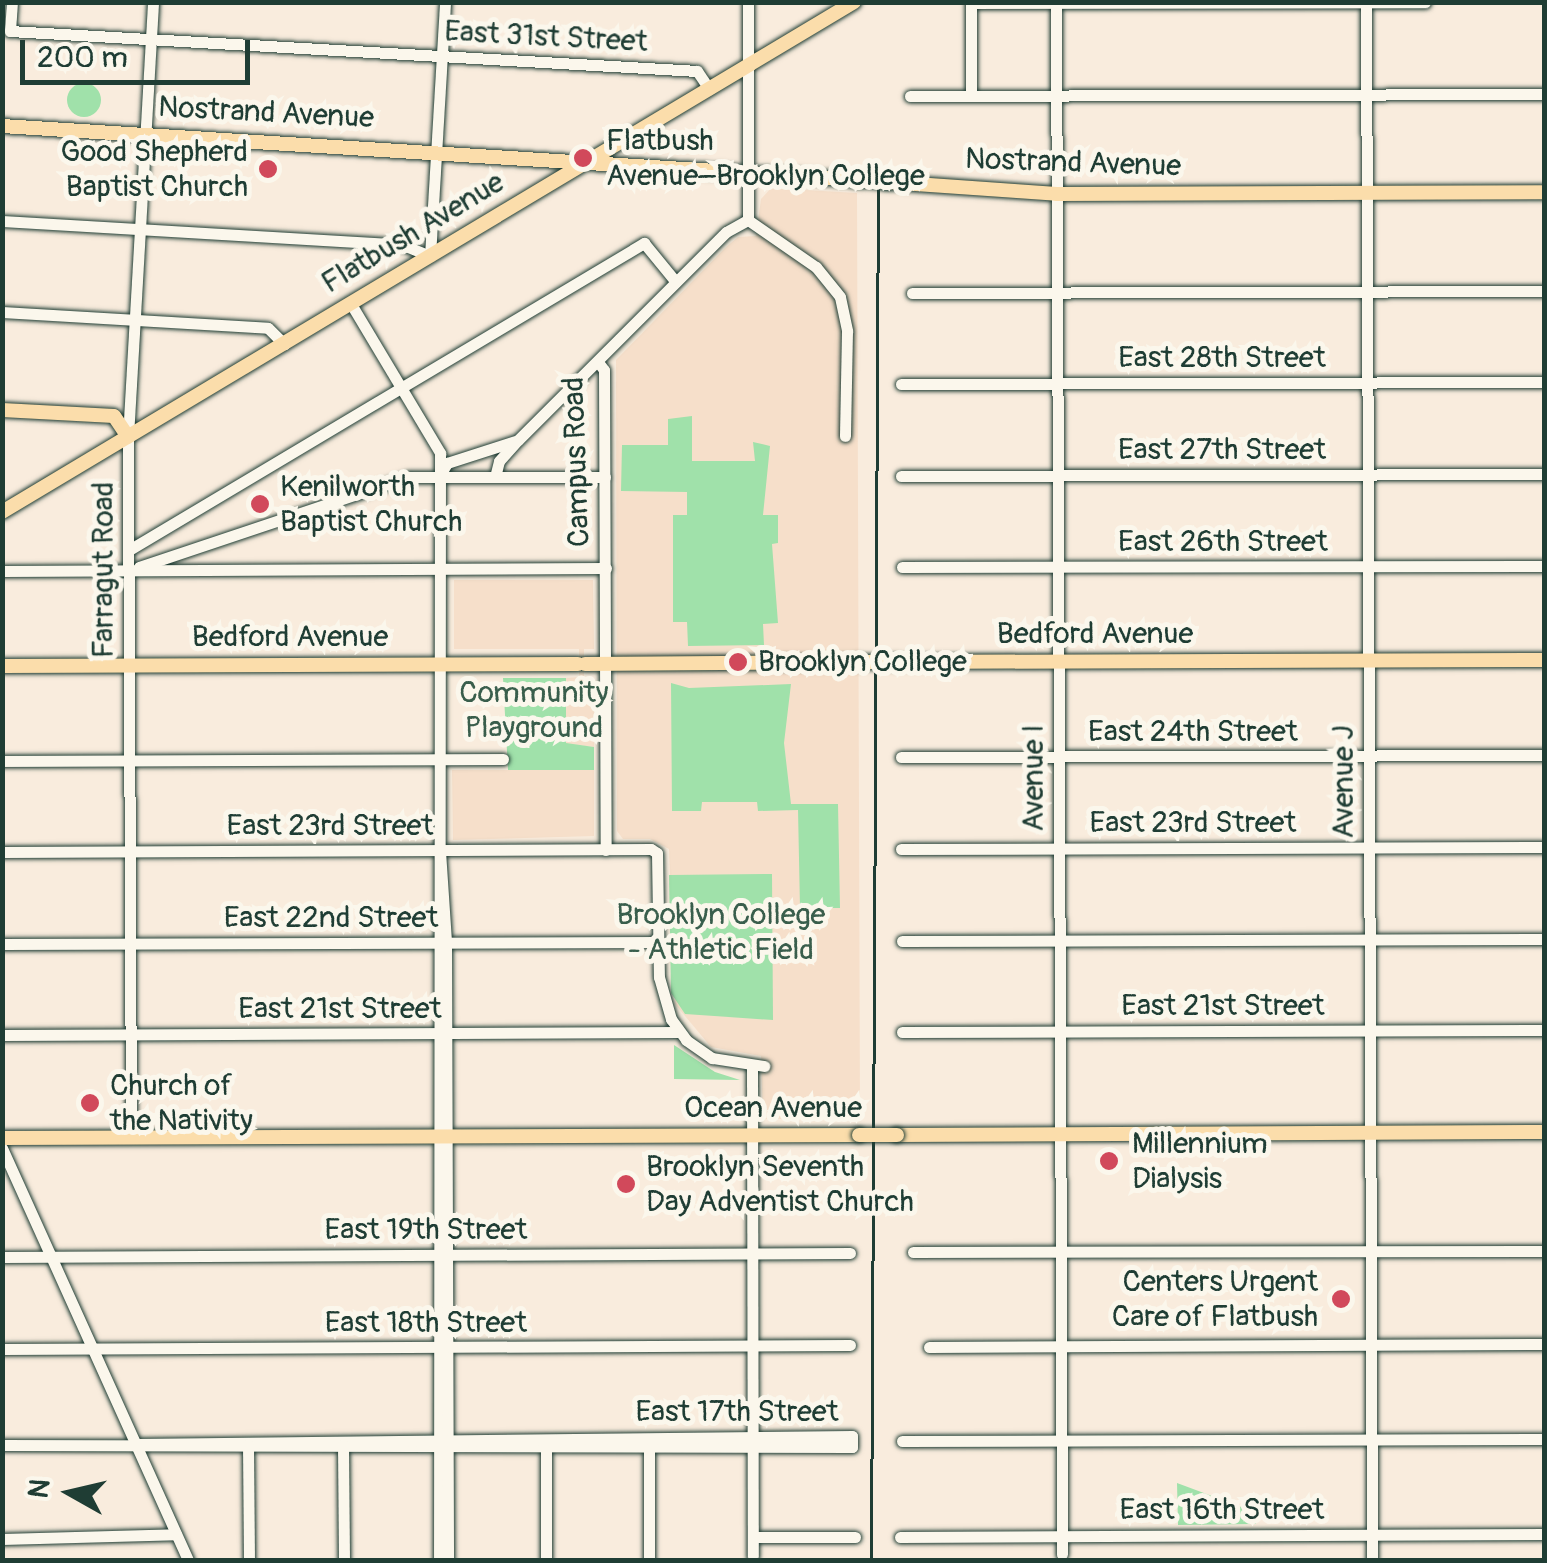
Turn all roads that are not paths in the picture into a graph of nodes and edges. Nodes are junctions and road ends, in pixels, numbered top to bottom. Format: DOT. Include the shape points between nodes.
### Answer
graph roads {
  1 [pos="12,2"];
  2 [pos="153,2"];
  3 [pos="445,2"];
  4 [pos="748,2"];
  5 [pos="1425,2"];
  6 [pos="971,3"];
  7 [pos="1056,3"];
  8 [pos="1366,3"];
  9 [pos="847,4"];
  10 [pos="151,38"];
  11 [pos="442,56"];
  12 [pos="746,67"];
  13 [pos="709,89"];
  14 [pos="1366,94"];
  15 [pos="1544,94"];
  16 [pos="972,95"];
  17 [pos="1057,95"];
  18 [pos="910,96"];
  19 [pos="2,126"];
  20 [pos="146,134"];
  21 [pos="436,151"];
  22 [pos="586,160"];
  23 [pos="748,172"];
  24 [pos="1544,192"];
  25 [pos="1367,193"];
  26 [pos="1057,194"];
  27 [pos="2,220"];
  28 [pos="748,220"];
  29 [pos="140,229"];
  30 [pos="430,256"];
  31 [pos="676,282"];
  32 [pos="1544,291"];
  33 [pos="1058,292"];
  34 [pos="1367,292"];
  35 [pos="912,293"];
  36 [pos="351,304"];
  37 [pos="2,312"];
  38 [pos="134,320"];
  39 [pos="284,344"];
  40 [pos="598,362"];
  41 [pos="1544,382"];
  42 [pos="1368,383"];
  43 [pos="900,384"];
  44 [pos="1058,384"];
  45 [pos="401,388"];
  46 [pos="2,410"];
  47 [pos="846,436"];
  48 [pos="128,437"];
  49 [pos="518,440"];
  50 [pos="1368,474"];
  51 [pos="1544,474"];
  52 [pos="440,475"];
  53 [pos="1058,475"];
  54 [pos="900,476"];
  55 [pos="495,477"];
  56 [pos="606,477"];
  57 [pos="6,507"];
  58 [pos="129,550"];
  59 [pos="1368,566"];
  60 [pos="1544,566"];
  61 [pos="1058,567"];
  62 [pos="606,568"];
  63 [pos="902,568"];
  64 [pos="440,569"];
  65 [pos="129,570"];
  66 [pos="2,571"];
  67 [pos="1544,660"];
  68 [pos="1368,661"];
  69 [pos="1059,662"];
  70 [pos="440,664"];
  71 [pos="606,664"];
  72 [pos="129,665"];
  73 [pos="2,666"];
  74 [pos="1544,755"];
  75 [pos="1369,756"];
  76 [pos="901,757"];
  77 [pos="1059,757"];
  78 [pos="440,759"];
  79 [pos="503,759"];
  80 [pos="130,760"];
  81 [pos="2,761"];
  82 [pos="1544,847"];
  83 [pos="1369,848"];
  84 [pos="901,849"];
  85 [pos="1059,849"];
  86 [pos="606,850"];
  87 [pos="440,851"];
  88 [pos="2,852"];
  89 [pos="130,852"];
  90 [pos="1370,939"];
  91 [pos="1544,939"];
  92 [pos="1060,940"];
  93 [pos="902,941"];
  94 [pos="441,942"];
  95 [pos="659,942"];
  96 [pos="130,943"];
  97 [pos="2,944"];
  98 [pos="1544,1030"];
  99 [pos="1370,1031"];
  100 [pos="678,1032"];
  101 [pos="902,1032"];
  102 [pos="1060,1032"];
  103 [pos="442,1034"];
  104 [pos="130,1035"];
  105 [pos="2,1036"];
  106 [pos="1370,1131"];
  107 [pos="1544,1132"];
  108 [pos="1060,1134"];
  109 [pos="752,1136"];
  110 [pos="131,1137"];
  111 [pos="442,1137"];
  112 [pos="2,1138"];
  113 [pos="2,1148"];
  114 [pos="1370,1251"];
  115 [pos="1544,1251"];
  116 [pos="913,1252"];
  117 [pos="1061,1252"];
  118 [pos="752,1253"];
  119 [pos="850,1253"];
  120 [pos="442,1254"];
  121 [pos="52,1256"];
  122 [pos="2,1257"];
  123 [pos="1371,1344"];
  124 [pos="1544,1344"];
  125 [pos="850,1345"];
  126 [pos="753,1346"];
  127 [pos="1061,1346"];
  128 [pos="929,1347"];
  129 [pos="92,1348"];
  130 [pos="442,1348"];
  131 [pos="2,1349"];
  132 [pos="1544,1439"];
  133 [pos="1062,1440"];
  134 [pos="1371,1440"];
  135 [pos="902,1441"];
  136 [pos="649,1442"];
  137 [pos="753,1442"];
  138 [pos="344,1443"];
  139 [pos="443,1443"];
  140 [pos="546,1443"];
  141 [pos="136,1444"];
  142 [pos="248,1444"];
  143 [pos="2,1445"];
  144 [pos="443,1514"];
  145 [pos="176,1534"];
  146 [pos="1372,1534"];
  147 [pos="1544,1534"];
  148 [pos="856,1536"];
  149 [pos="900,1536"];
  150 [pos="1063,1536"];
  151 [pos="754,1537"];
  152 [pos="2,1540"];
  153 [pos="1062,1554"];
  154 [pos="754,1556"];
  155 [pos="188,1560"];
  156 [pos="249,1560"];
  157 [pos="344,1560"];
  158 [pos="438,1560"];
  159 [pos="448,1560"];
  160 [pos="546,1560"];
  161 [pos="649,1560"];
  162 [pos="1372,1560"];
  1 -- 10 [label="street, East 31st Street" via="10,31"];
  2 -- 10 [label="street, Farragut Road"];
  3 -- 11 [label="street"];
  4 -- 12 [label="street"];
  5 -- 8 [label="street"];
  6 -- 7 [label="street"];
  6 -- 16 [label="street"];
  7 -- 8 [label="street"];
  7 -- 17 [label="street, Avenue I"];
  8 -- 14 [label="street, Avenue J"];
  9 -- 12 [label="main road, Flatbush Avenue"];
  10 -- 11 [label="street, East 31st Street"];
  10 -- 20 [label="street, Farragut Road"];
  11 -- 13 [label="street, East 31st Street" via="697,71"];
  11 -- 21 [label="street"];
  12 -- 13 [label="main road, Flatbush Avenue"];
  12 -- 23 [label="street"];
  13 -- 22 [label="main road, Flatbush Avenue"];
  14 -- 15 [label="street"];
  14 -- 17 [label="street"];
  14 -- 25 [label="street, Avenue J"];
  16 -- 17 [label="street"];
  16 -- 18 [label="street"];
  17 -- 26 [label="street, Avenue I"];
  19 -- 20 [label="main road, Nostrand Avenue"];
  20 -- 21 [label="main road, Nostrand Avenue"];
  20 -- 29 [label="street, Farragut Road"];
  21 -- 22 [label="main road, Nostrand Avenue"];
  21 -- 30 [label="street"];
  22 -- 23 [label="main road, Nostrand Avenue"];
  22 -- 30 [label="main road, Flatbush Avenue"];
  23 -- 26 [label="main road, Nostrand Avenue, bridge"];
  23 -- 28 [label="street"];
  24 -- 25 [label="main road, Nostrand Avenue"];
  25 -- 26 [label="main road, Nostrand Avenue"];
  25 -- 34 [label="street, Avenue J"];
  26 -- 33 [label="street, Avenue I"];
  27 -- 29 [label="street"];
  28 -- 31 [label="street, Campus Road" via="726,232"];
  28 -- 47 [label="street" via="825,276 840,298 847,331"];
  29 -- 30 [label="street" via="403,244"];
  29 -- 38 [label="street, Farragut Road"];
  30 -- 36 [label="main road, Flatbush Avenue"];
  31 -- 40 [label="street, Campus Road"];
  31 -- 45 [label="street" via="644,242"];
  32 -- 34 [label="street"];
  33 -- 34 [label="street"];
  33 -- 35 [label="street"];
  33 -- 44 [label="street, Avenue I"];
  34 -- 42 [label="street, Avenue J"];
  36 -- 39 [label="main road, Flatbush Avenue"];
  36 -- 45 [label="street"];
  37 -- 38 [label="street"];
  38 -- 39 [label="street" via="268,328"];
  38 -- 48 [label="street, Farragut Road"];
  39 -- 48 [label="main road, Flatbush Avenue"];
  40 -- 49 [label="street"];
  40 -- 56 [label="street, Campus Road" via="604,370"];
  41 -- 42 [label="street, East 28th Street"];
  42 -- 44 [label="street, East 28th Street"];
  42 -- 50 [label="street, Avenue J"];
  43 -- 44 [label="street, East 28th Street"];
  44 -- 53 [label="street, Avenue I"];
  45 -- 52 [label="street" via="440,453"];
  45 -- 58 [label="street"];
  46 -- 48 [label="main road" via="114,416"];
  48 -- 57 [label="main road, Flatbush Avenue"];
  48 -- 58 [label="street, Farragut Road"];
  49 -- 52 [label="street" via="447,463"];
  49 -- 55 [label="street" via="499,461"];
  50 -- 51 [label="street, East 27th Street"];
  50 -- 53 [label="street, East 27th Street"];
  50 -- 59 [label="street, Avenue J"];
  52 -- 55 [label="street"];
  52 -- 64 [label="street"];
  52 -- 65 [label="street" via="408,477"];
  53 -- 54 [label="street, East 27th Street"];
  53 -- 61 [label="street, Avenue I"];
  55 -- 56 [label="street"];
  56 -- 62 [label="street, Campus Road"];
  58 -- 65 [label="street, Farragut Road"];
  59 -- 60 [label="street, East 26th Street"];
  59 -- 61 [label="street, East 26th Street"];
  59 -- 68 [label="street, Avenue J"];
  61 -- 63 [label="street, East 26th Street"];
  61 -- 69 [label="street, Avenue I"];
  62 -- 64 [label="street"];
  62 -- 71 [label="street, Campus Road"];
  64 -- 65 [label="street"];
  64 -- 70 [label="street"];
  65 -- 66 [label="street"];
  65 -- 72 [label="street, Farragut Road"];
  67 -- 68 [label="main road, Bedford Avenue"];
  68 -- 69 [label="main road, Bedford Avenue"];
  68 -- 75 [label="street, Avenue J"];
  69 -- 71 [label="main road, Bedford Avenue, bridge"];
  69 -- 77 [label="street, Avenue I"];
  70 -- 71 [label="main road, Bedford Avenue"];
  70 -- 72 [label="main road, Bedford Avenue"];
  70 -- 78 [label="street"];
  71 -- 86 [label="street, Campus Road"];
  72 -- 73 [label="main road, Bedford Avenue"];
  72 -- 80 [label="street, Farragut Road"];
  74 -- 75 [label="street, East 24th Street"];
  75 -- 77 [label="street, East 24th Street"];
  75 -- 83 [label="street, Avenue J"];
  76 -- 77 [label="street, East 24th Street"];
  77 -- 85 [label="street, Avenue I"];
  78 -- 79 [label="street"];
  78 -- 80 [label="street"];
  78 -- 87 [label="street"];
  80 -- 81 [label="street"];
  80 -- 89 [label="street, Farragut Road"];
  82 -- 83 [label="street, East 23rd Street"];
  83 -- 85 [label="street, East 23rd Street"];
  83 -- 90 [label="street, Avenue J"];
  84 -- 85 [label="street, East 23rd Street"];
  85 -- 92 [label="street, Avenue I"];
  86 -- 87 [label="street, East 23rd Street"];
  86 -- 95 [label="street, East 23rd Street" via="657,852"];
  87 -- 89 [label="street, East 23rd Street"];
  87 -- 94 [label="street"];
  88 -- 89 [label="street, East 23rd Street"];
  89 -- 96 [label="street, Farragut Road"];
  90 -- 91 [label="street"];
  90 -- 92 [label="street"];
  90 -- 99 [label="street, Avenue J"];
  92 -- 93 [label="street"];
  92 -- 102 [label="street, Avenue I"];
  94 -- 95 [label="street, East 22nd Street"];
  94 -- 96 [label="street, East 22nd Street"];
  94 -- 103 [label="street"];
  95 -- 100 [label="street" via="662,992"];
  96 -- 97 [label="street, East 22nd Street"];
  96 -- 104 [label="street, Farragut Road"];
  98 -- 99 [label="street, East 21st Street"];
  99 -- 102 [label="street, East 21st Street"];
  99 -- 106 [label="street, Avenue J"];
  100 -- 103 [label="street, East 21st Street"];
  100 -- 109 [label="street" via="712,1058 758,1067"];
  101 -- 102 [label="street, East 21st Street"];
  102 -- 108 [label="street, Avenue I"];
  103 -- 104 [label="street, East 21st Street"];
  103 -- 111 [label="street"];
  104 -- 105 [label="street, East 21st Street"];
  104 -- 110 [label="street, Farragut Road"];
  106 -- 107 [label="main road, Ocean Avenue"];
  106 -- 108 [label="main road, Ocean Avenue"];
  106 -- 114 [label="street, Avenue J"];
  108 -- 109 [label="main road, Ocean Avenue, bridge"];
  108 -- 117 [label="street, Avenue I"];
  109 -- 111 [label="main road, Ocean Avenue"];
  109 -- 118 [label="street"];
  110 -- 111 [label="main road, Ocean Avenue"];
  110 -- 112 [label="main road, Ocean Avenue"];
  111 -- 120 [label="street"];
  113 -- 121 [label="street"];
  114 -- 115 [label="street"];
  114 -- 117 [label="street"];
  114 -- 123 [label="street, Avenue J"];
  116 -- 117 [label="street"];
  117 -- 127 [label="street, Avenue I"];
  118 -- 119 [label="street, East 19th Street"];
  118 -- 120 [label="street, East 19th Street"];
  118 -- 126 [label="street"];
  120 -- 121 [label="street, East 19th Street"];
  120 -- 130 [label="street"];
  121 -- 122 [label="street, East 19th Street"];
  121 -- 129 [label="street"];
  123 -- 124 [label="street"];
  123 -- 127 [label="street"];
  123 -- 134 [label="street, Avenue J"];
  125 -- 126 [label="street, East 18th Street"];
  126 -- 130 [label="street, East 18th Street"];
  126 -- 137 [label="street"];
  127 -- 128 [label="street"];
  127 -- 133 [label="street, Avenue I"];
  129 -- 130 [label="street, East 18th Street"];
  129 -- 131 [label="street, East 18th Street"];
  129 -- 141 [label="street"];
  130 -- 139 [label="street"];
  132 -- 134 [label="street"];
  133 -- 134 [label="street"];
  133 -- 135 [label="street"];
  133 -- 150 [label="street, Avenue I"];
  134 -- 146 [label="street, Avenue J"];
  136 -- 137 [label="street, East 17th Street"];
  136 -- 140 [label="street, East 17th Street"];
  136 -- 161 [label="street"];
  137 -- 137 [label="street, East 17th Street" via="852,1447 852,1436"];
  137 -- 151 [label="street"];
  138 -- 139 [label="street, East 17th Street"];
  138 -- 142 [label="street, East 17th Street"];
  138 -- 157 [label="street"];
  139 -- 140 [label="street, East 17th Street"];
  139 -- 144 [label="street"];
  140 -- 160 [label="street"];
  141 -- 142 [label="street, East 17th Street"];
  141 -- 143 [label="street, East 17th Street"];
  141 -- 145 [label="street"];
  142 -- 156 [label="street"];
  144 -- 158 [label="street"];
  144 -- 159 [label="street"];
  145 -- 152 [label="street"];
  145 -- 155 [label="street"];
  146 -- 147 [label="street, East 16th Street"];
  146 -- 150 [label="street, East 16th Street"];
  146 -- 162 [label="street, Avenue J"];
  148 -- 151 [label="street"];
  149 -- 150 [label="street, East 16th Street"];
  150 -- 153 [label="street, Avenue I"];
  151 -- 154 [label="street"];
}
